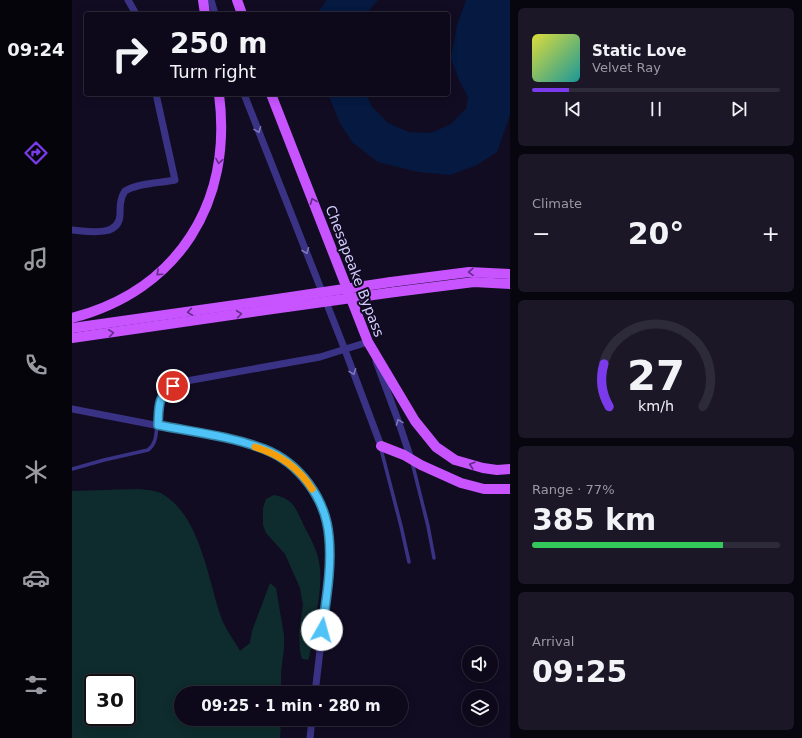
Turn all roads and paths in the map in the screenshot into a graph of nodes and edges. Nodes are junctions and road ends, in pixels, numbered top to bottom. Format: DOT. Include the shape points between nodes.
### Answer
graph roads {
  1 [pos="128,0"];
  2 [pos="203,0"];
  3 [pos="211,0"];
  4 [pos="237,0"];
  5 [pos="135,12"];
  6 [pos="205,12"];
  7 [pos="214,12"];
  8 [pos="241,12"];
  9 [pos="156,96"];
  10 [pos="219,96"];
  11 [pos="245,96"];
  12 [pos="272,96"];
  13 [pos="72,230"];
  14 [pos="510,274"];
  15 [pos="510,284"];
  16 [pos="393,287"];
  17 [pos="285,303"];
  18 [pos="72,318"];
  19 [pos="72,328"];
  20 [pos="72,338"];
  21 [pos="368,342"];
  22 [pos="345,350"];
  23 [pos="72,409"];
  24 [pos="158,425"];
  25 [pos="380,446"];
  26 [pos="411,459"];
  27 [pos="72,469"];
  28 [pos="510,470"];
  29 [pos="510,489"];
  30 [pos="434,558"];
  31 [pos="409,562"];
  32 [pos="316,686"];
  33 [pos="311,726"];
  34 [pos="310,738"];
  1 -- 5 [label="street"];
  2 -- 6 [label="main road"];
  3 -- 7 [label="street"];
  4 -- 8 [label="main road"];
  9 -- 13 [label="street" via="175,180 132,187 125,191 121,199 118,223 112,229"];
  10 -- 18 [label="main road, one-way" via="222,142 217,173 202,218 192,234 173,260 136,291 108,306"];
  11 -- 22 [label="street, one-way"];
  21 -- 12 [label="main road, Chesapeake Bypass, one-way"];
  14 -- 16 [label="main road, one-way" via="469,272"];
  15 -- 16 [label="main road" via="474,282"];
  16 -- 17 [label="main road, bridge"];
  17 -- 19 [label="main road, one-way"];
  20 -- 17 [label="main road, one-way"];
  21 -- 22 [label="street"];
  26 -- 21 [label="street, Chesapeake Bypass, one-way"];
  28 -- 21 [label="main road, one-way" via="467,464 455,460 436,447 415,422"];
  22 -- 24 [label="street" via="320,357 181,382 165,391 159,404"];
  22 -- 25 [label="street, one-way"];
  23 -- 24 [label="street"];
  24 -- 27 [label="lane" via="154,442 148,450"];
  24 -- 32 [label="street" via="237,441 264,450 289,464 317,497 328,523 330,566"];
  25 -- 26 [label="main road"];
  25 -- 31 [label="lane"];
  26 -- 29 [label="main road" via="461,483 484,489"];
  26 -- 30 [label="lane"];
  33 -- 34 [label="street"];
}
